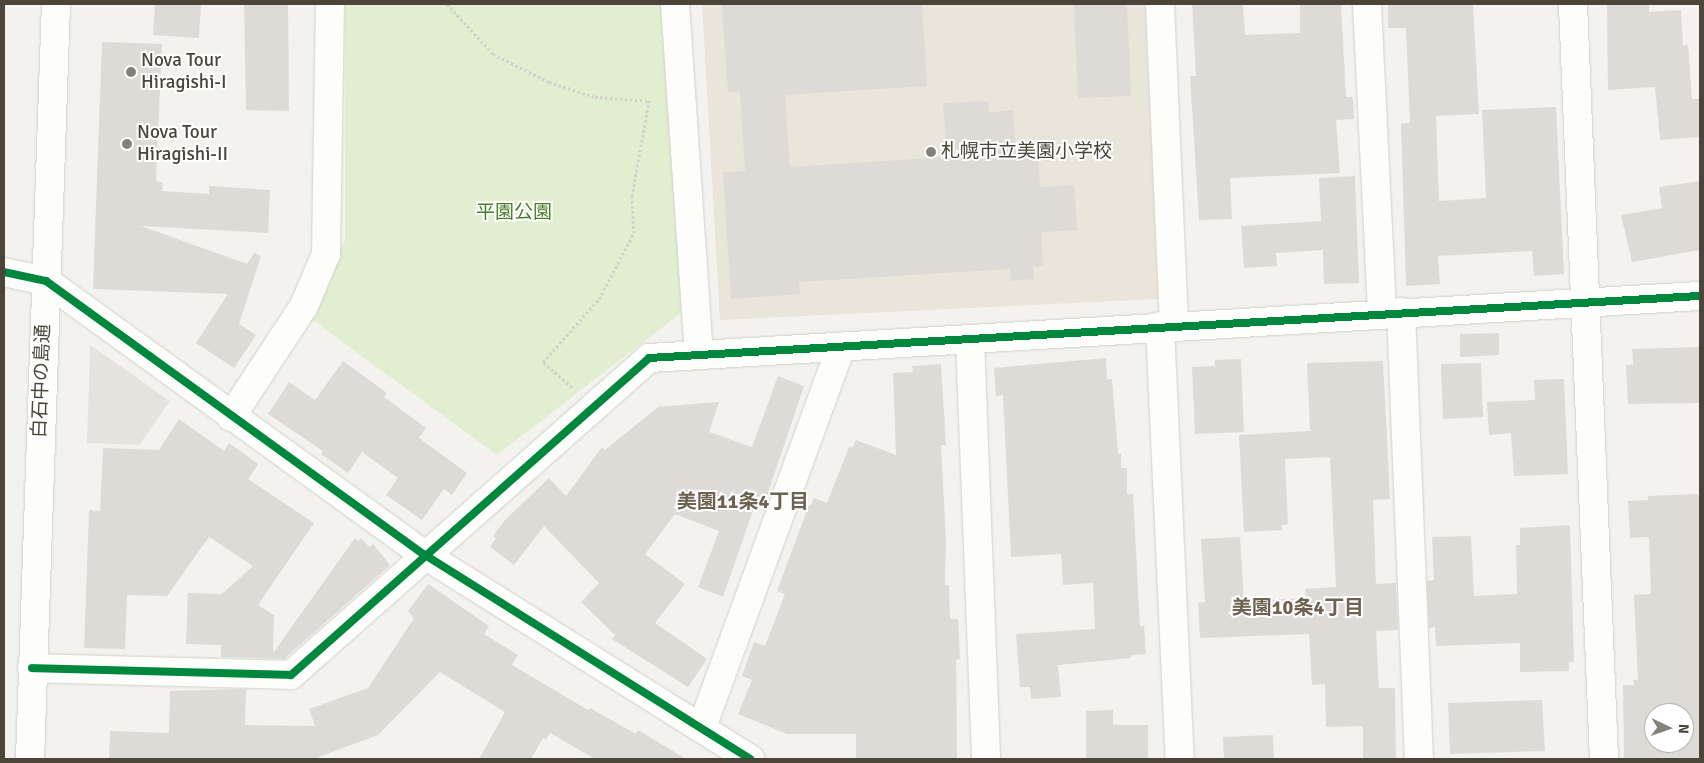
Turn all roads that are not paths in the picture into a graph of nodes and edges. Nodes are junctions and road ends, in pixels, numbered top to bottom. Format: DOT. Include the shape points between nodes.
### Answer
graph roads {
  1 [pos="56,4"];
  2 [pos="330,4"];
  3 [pos="674,4"];
  4 [pos="1160,4"];
  5 [pos="1368,4"];
  6 [pos="1573,4"];
  7 [pos="4,272"];
  8 [pos="46,281"];
  9 [pos="1700,296"];
  10 [pos="1585,301"];
  11 [pos="1391,312"];
  12 [pos="1167,326"];
  13 [pos="970,340"];
  14 [pos="841,347"];
  15 [pos="699,355"];
  16 [pos="231,417"];
  17 [pos="425,555"];
  18 [pos="32,668"];
  19 [pos="702,727"];
  20 [pos="30,759"];
  21 [pos="750,759"];
  22 [pos="986,759"];
  23 [pos="1180,759"];
  24 [pos="1419,759"];
  25 [pos="1604,759"];
  1 -- 8 [label="street, 白石中の島通"];
  2 -- 16 [label="street" via="326,254 304,306"];
  3 -- 15 [label="street"];
  4 -- 12 [label="street"];
  5 -- 11 [label="street"];
  6 -- 10 [label="street"];
  7 -- 8 [label="street"];
  8 -- 16 [label="street"];
  8 -- 18 [label="street, 白石中の島通"];
  9 -- 10 [label="street"];
  10 -- 11 [label="street"];
  10 -- 25 [label="street"];
  11 -- 12 [label="street"];
  11 -- 24 [label="street"];
  12 -- 13 [label="street"];
  12 -- 23 [label="street"];
  13 -- 14 [label="street"];
  13 -- 22 [label="street"];
  14 -- 15 [label="street"];
  14 -- 19 [label="street"];
  15 -- 17 [label="street" via="649,358"];
  16 -- 17 [label="street"];
  17 -- 18 [label="street" via="290,675"];
  17 -- 19 [label="street"];
  18 -- 20 [label="street, 白石中の島通"];
  19 -- 21 [label="street"];
}
